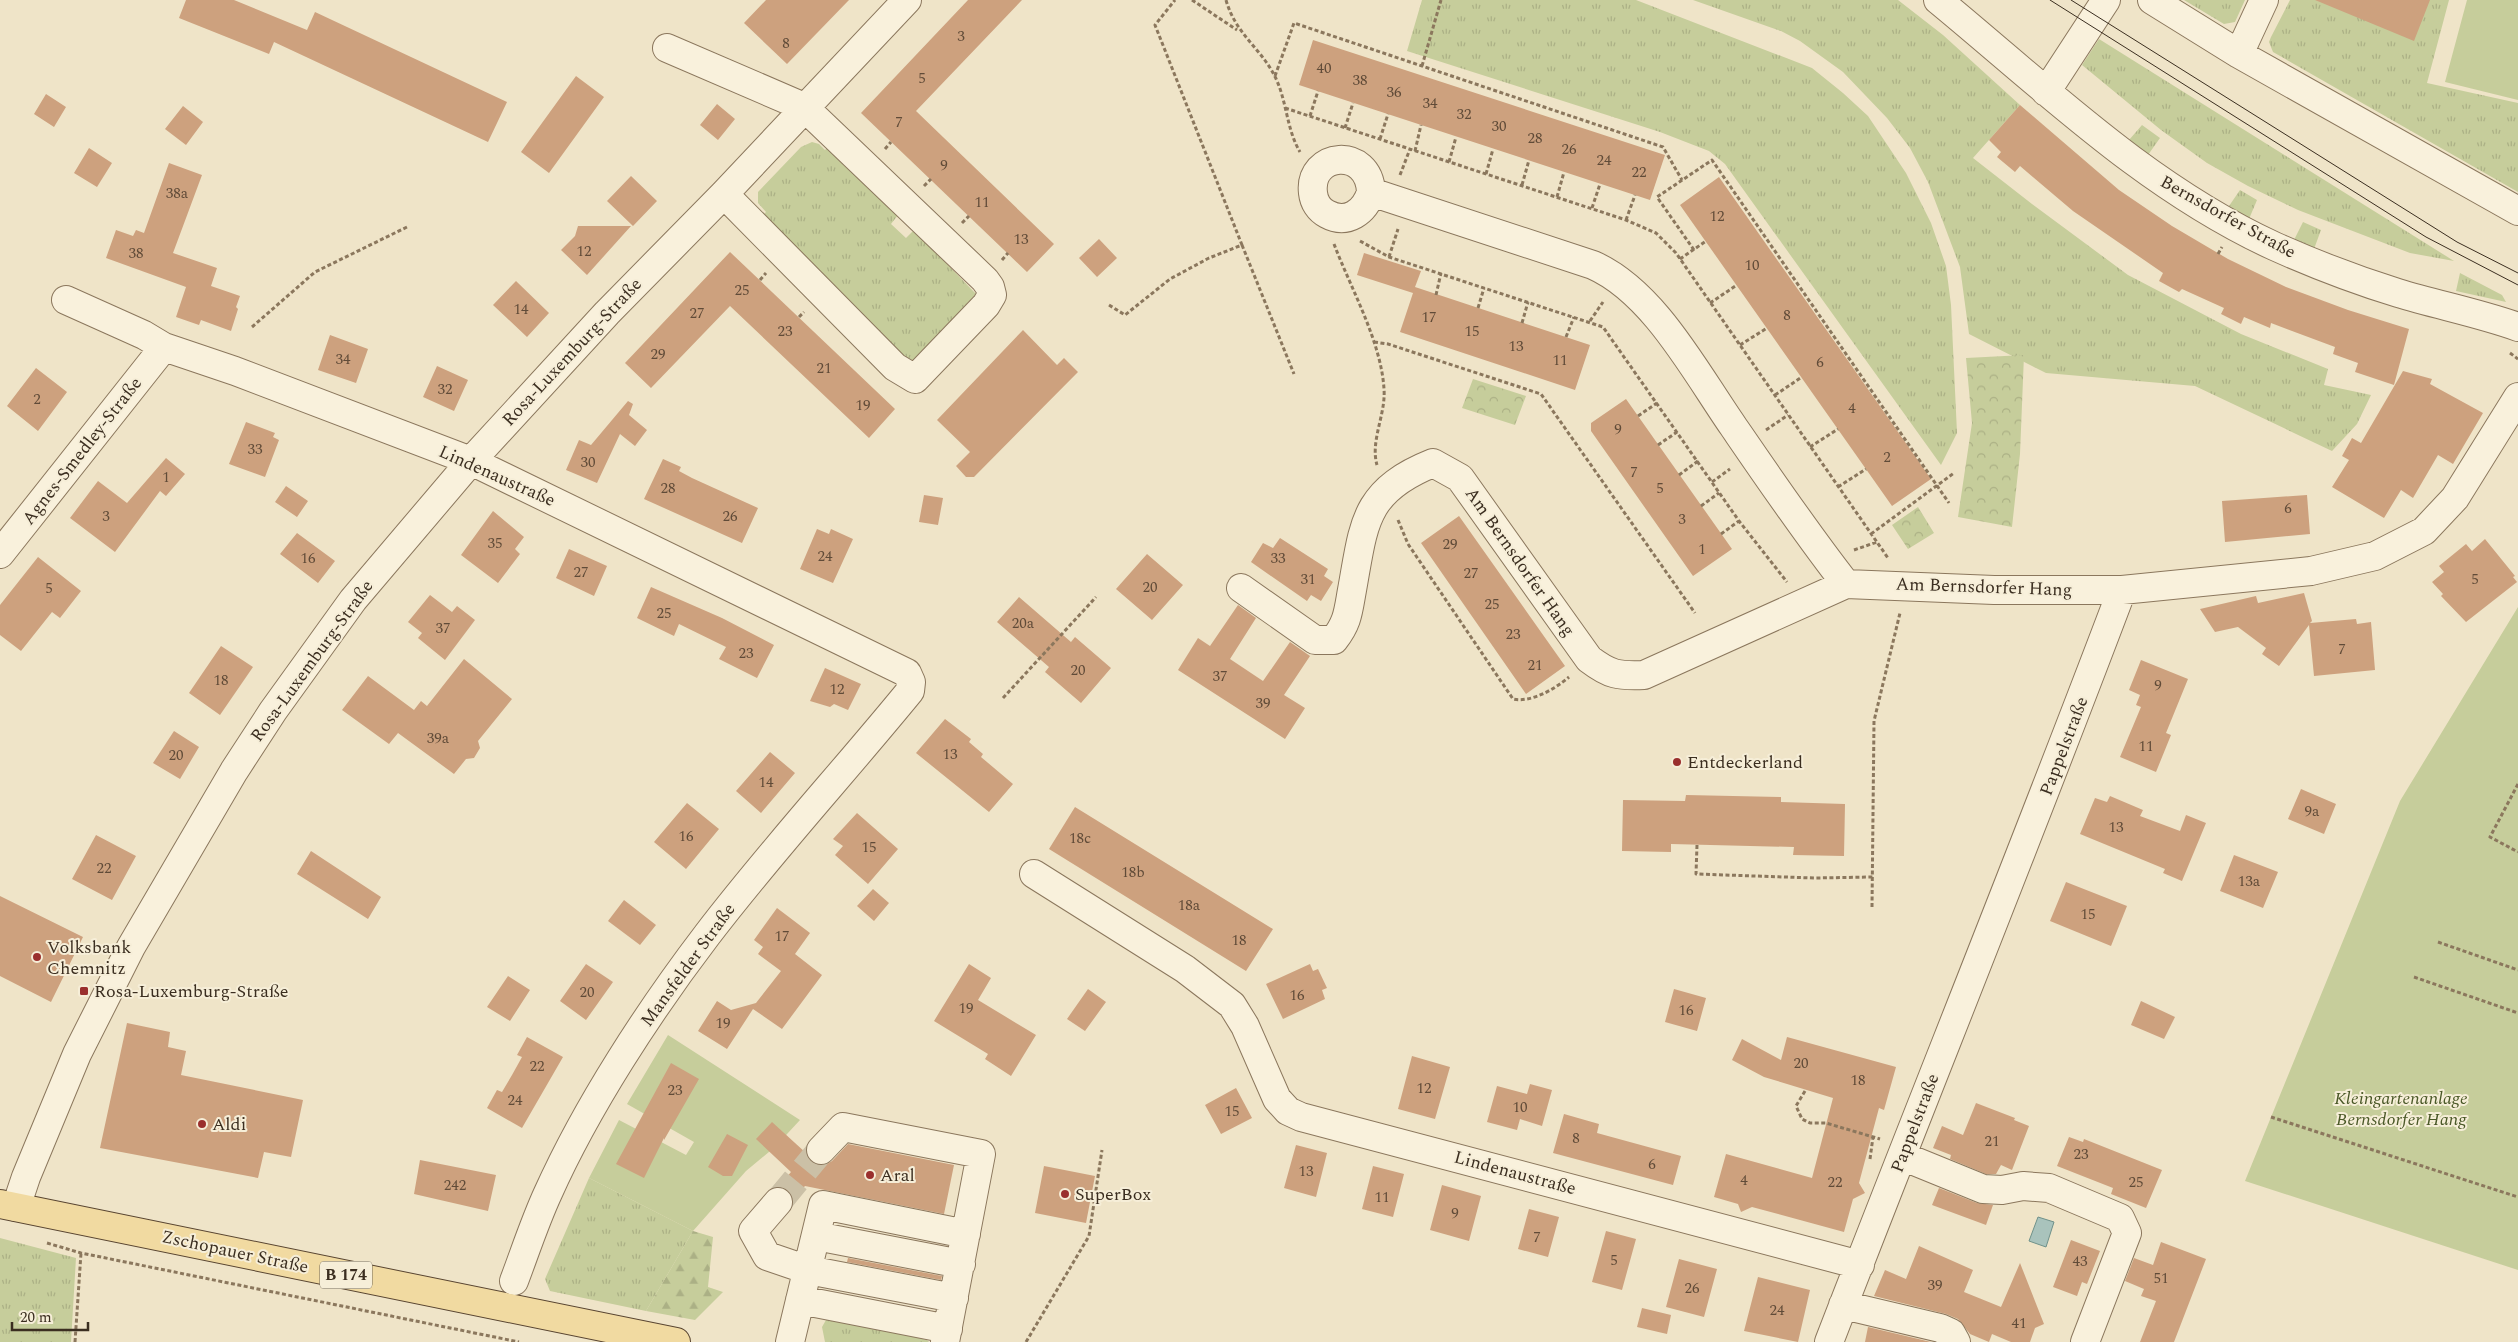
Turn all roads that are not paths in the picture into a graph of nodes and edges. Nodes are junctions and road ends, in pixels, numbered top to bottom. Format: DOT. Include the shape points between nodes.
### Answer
graph roads {
  1 [pos="907,0"];
  2 [pos="1938,0"];
  3 [pos="2106,0"];
  4 [pos="2152,0"];
  5 [pos="2264,0"];
  6 [pos="667,48"];
  7 [pos="2240,54"];
  8 [pos="2046,92"];
  9 [pos="804,107"];
  10 [pos="1371,192"];
  11 [pos="724,194"];
  12 [pos="2518,211"];
  13 [pos="66,300"];
  14 [pos="2518,327"];
  15 [pos="164,347"];
  16 [pos="2518,397"];
  17 [pos="471,462"];
  18 [pos="0,554"];
  19 [pos="1846,584"];
  20 [pos="1241,588"];
  21 [pos="2122,590"];
  22 [pos="911,682"];
  23 [pos="1034,874"];
  24 [pos="821,1150"];
  25 [pos="1902,1156"];
  26 [pos="778,1202"];
  27 [pos="8,1206"];
  28 [pos="966,1234"];
  29 [pos="816,1236"];
  30 [pos="961,1264"];
  31 [pos="1860,1265"];
  32 [pos="808,1270"];
  33 [pos="514,1281"];
  34 [pos="954,1298"];
  35 [pos="800,1300"];
  36 [pos="1843,1305"];
  37 [pos="946,1335"];
  38 [pos="676,1342"];
  39 [pos="790,1342"];
  40 [pos="1829,1342"];
  41 [pos="1956,1342"];
  42 [pos="2085,1342"];
  1 -- 9 [label="street, Rosa-Luxemburg-Straße"];
  2 -- 8 [label="street, Bernsdorfer Straße"];
  3 -- 8 [label="street"];
  4 -- 7 [label="street"];
  5 -- 7 [label="street"];
  6 -- 9 [label="street"];
  7 -- 12 [label="street"];
  8 -- 14 [label="street, Bernsdorfer Straße" via="2162,182 2272,245 2397,292"];
  9 -- 11 [label="street, Rosa-Luxemburg-Straße"];
  9 -- 11 [label="street" via="990,286 992,295 986,304 915,379 896,367"];
  10 -- 10 [label="street" via="1365,171 1348,160 1322,166 1312,187 1316,202 1325,213 1335,217 1346,217 1361,210"];
  10 -- 19 [label="street" via="1593,265 1619,279 1639,296 1663,325 1787,505"];
  11 -- 17 [label="street, Rosa-Luxemburg-Straße" via="607,313"];
  13 -- 15 [label="street, Lindenaustraße"];
  15 -- 17 [label="street, Lindenaustraße"];
  15 -- 18 [label="street, Agnes-Smedley-Straße"];
  16 -- 21 [label="street" via="2455,498 2424,531 2375,556 2311,570"];
  17 -- 22 [label="street, Lindenaustraße" via="907,673"];
  17 -- 27 [label="street, Rosa-Luxemburg-Straße" via="353,600 234,771 101,1003 26,1177"];
  19 -- 20 [label="street, Am Bernsdorfer Hang" via="1644,675 1620,676 1605,671 1589,659 1460,478 1433,463 1408,473 1375,502 1364,525 1346,625 1334,640 1315,640"];
  19 -- 21 [label="street, Am Bernsdorfer Hang" via="1994,590"];
  21 -- 25 [label="street, Pappelstraße" via="2033,828"];
  22 -- 33 [label="street, Mansfelder Straße" via="910,691 707,934 640,1030 566,1156 547,1194"];
  23 -- 31 [label="street, Lindenaustraße" via="1185,969 1232,1005 1245,1026 1277,1098 1288,1111"];
  24 -- 28 [label="street" via="843,1127 981,1154"];
  25 -- 31 [label="street, Pappelstraße"];
  25 -- 42 [label="street" via="1983,1189 2049,1188 2120,1218 2127,1233"];
  26 -- 32 [label="street" via="753,1231 767,1256"];
  27 -- 38 [label="main road, Zschopauer Straße / B 174"];
  28 -- 29 [label="street" via="823,1205"];
  28 -- 30 [label="street"];
  29 -- 30 [label="street"];
  29 -- 32 [label="street"];
  30 -- 34 [label="street"];
  31 -- 36 [label="street, Pappelstraße"];
  32 -- 34 [label="street"];
  32 -- 35 [label="street"];
  34 -- 37 [label="street"];
  35 -- 37 [label="street"];
  35 -- 39 [label="street"];
  36 -- 40 [label="street, Pappelstraße"];
  36 -- 41 [label="street" via="1940,1328 1951,1334"];
}
